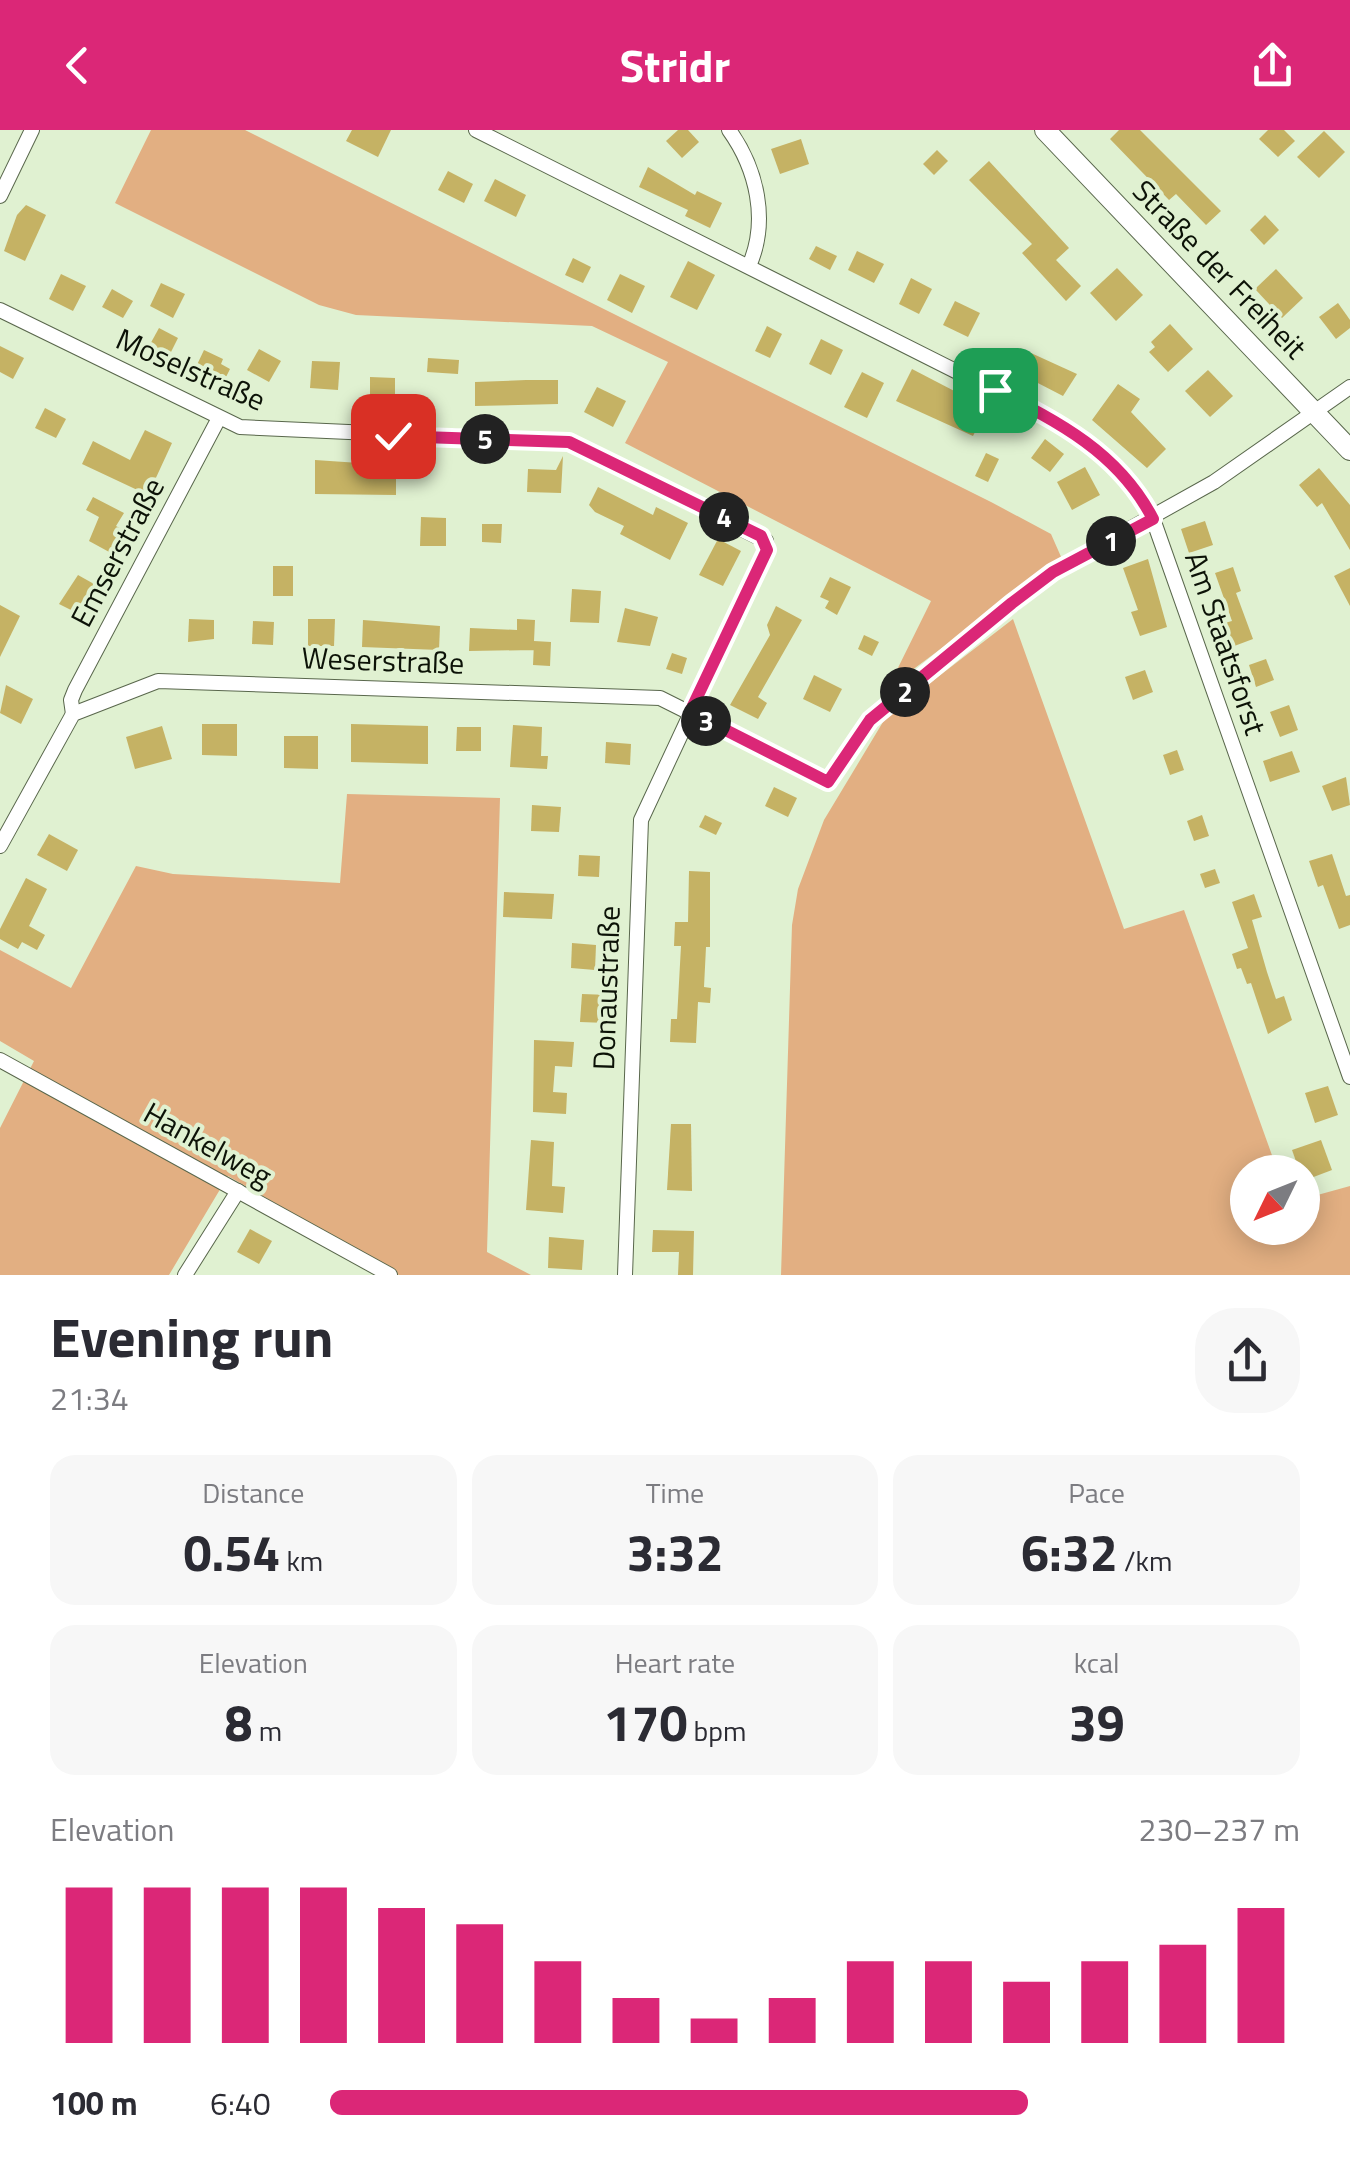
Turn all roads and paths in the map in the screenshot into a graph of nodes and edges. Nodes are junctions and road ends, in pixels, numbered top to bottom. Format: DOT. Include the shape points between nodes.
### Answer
graph roads {
  1 [pos="32,130"];
  2 [pos="476,130"];
  3 [pos="728,130"];
  4 [pos="1046,130"];
  5 [pos="0,196"];
  6 [pos="749,266"];
  7 [pos="0,310"];
  8 [pos="1350,387"];
  9 [pos="1316,410"];
  10 [pos="218,418"];
  11 [pos="1350,450"];
  12 [pos="1153,519"];
  13 [pos="766,541"];
  14 [pos="690,712"];
  15 [pos="73,714"];
  16 [pos="0,846"];
  17 [pos="1,1064"];
  18 [pos="1350,1077"];
  19 [pos="238,1191"];
  20 [pos="184,1275"];
  21 [pos="390,1275"];
  22 [pos="625,1275"];
  1 -- 5 [label="street"];
  2 -- 6 [label="street, Am Staatsforst"];
  3 -- 6 [label="street" via="756,194 759,232"];
  4 -- 9 [label="street, Straße der Freiheit"];
  6 -- 12 [label="street, Am Staatsforst" via="1090,443 1137,488"];
  7 -- 10 [label="street, Moselstraße"];
  8 -- 9 [label="street"];
  9 -- 11 [label="street, Straße der Freiheit"];
  9 -- 12 [label="street"];
  10 -- 13 [label="street, Moselstraße" via="270,432 569,442"];
  10 -- 15 [label="street, Emserstraße" via="70,700"];
  12 -- 14 [label="street, Weserstraße" via="1053,572 1012,603 870,720 828,782"];
  12 -- 18 [label="street, Am Staatsforst"];
  13 -- 14 [label="street, Donaustraße"];
  14 -- 15 [label="street, Weserstraße" via="660,698 158,680"];
  14 -- 22 [label="street, Donaustraße" via="641,820"];
  15 -- 16 [label="street"];
  17 -- 19 [label="street, Hankelweg"];
  19 -- 20 [label="street"];
  19 -- 21 [label="street, Hankelweg"];
}
